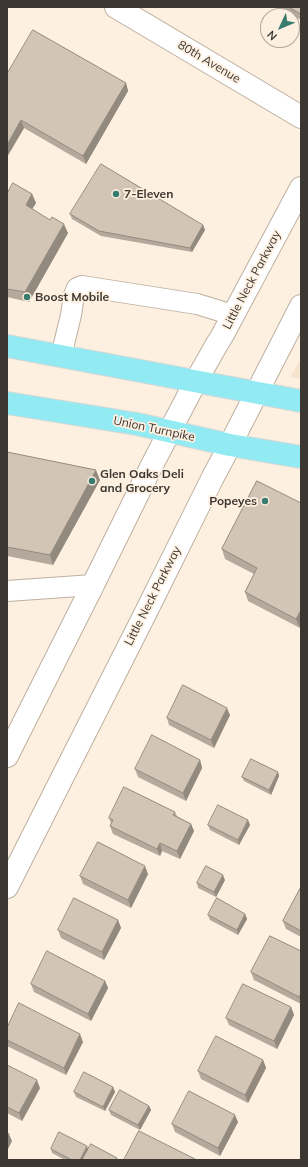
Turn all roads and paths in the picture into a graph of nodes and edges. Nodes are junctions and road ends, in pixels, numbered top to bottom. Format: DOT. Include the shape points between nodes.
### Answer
graph roads {
  1 [pos="116,7"];
  2 [pos="301,117"];
  3 [pos="301,188"];
  4 [pos="301,307"];
  5 [pos="233,315"];
  6 [pos="7,346"];
  7 [pos="61,356"];
  8 [pos="196,381"];
  9 [pos="258,392"];
  10 [pos="301,401"];
  11 [pos="7,402"];
  12 [pos="170,432"];
  13 [pos="230,445"];
  14 [pos="301,457"];
  15 [pos="94,585"];
  16 [pos="7,591"];
  17 [pos="7,756"];
  18 [pos="7,887"];
  1 -- 2 [label="main road, 80th Avenue"];
  3 -- 5 [label="main road, Little Neck Parkway"];
  4 -- 9 [label="main road, Little Neck Parkway"];
  5 -- 7 [label="lane" via="197,304 82,286 77,288 74,295"];
  5 -- 8 [label="main road, Little Neck Parkway"];
  6 -- 7 [label="main road"];
  7 -- 8 [label="main road"];
  8 -- 9 [label="main road"];
  8 -- 12 [label="main road, Little Neck Parkway"];
  9 -- 10 [label="main road"];
  9 -- 13 [label="main road, Little Neck Parkway"];
  11 -- 12 [label="main road, Union Turnpike"];
  12 -- 13 [label="main road, Union Turnpike"];
  12 -- 15 [label="main road, Little Neck Parkway"];
  13 -- 14 [label="main road, Union Turnpike"];
  13 -- 18 [label="main road, Little Neck Parkway"];
  15 -- 16 [label="lane"];
  15 -- 17 [label="main road, Little Neck Parkway"];
}
